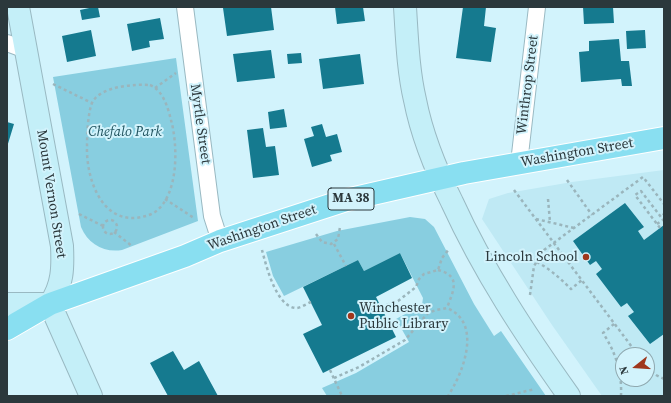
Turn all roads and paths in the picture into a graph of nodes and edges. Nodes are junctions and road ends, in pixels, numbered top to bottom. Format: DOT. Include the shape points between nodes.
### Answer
graph roads {
  1 [pos="18,7"];
  2 [pos="185,7"];
  3 [pos="406,7"];
  4 [pos="537,7"];
  5 [pos="16,47"];
  6 [pos="192,63"];
  7 [pos="50,83"];
  8 [pos="155,88"];
  9 [pos="92,103"];
  10 [pos="664,138"];
  11 [pos="519,163"];
  12 [pos="440,178"];
  13 [pos="567,180"];
  14 [pos="514,190"];
  15 [pos="166,199"];
  16 [pos="548,199"];
  17 [pos="664,204"];
  18 [pos="79,214"];
  19 [pos="116,214"];
  20 [pos="664,214"];
  21 [pos="592,215"];
  22 [pos="535,219"];
  23 [pos="664,219"];
  24 [pos="113,221"];
  25 [pos="198,221"];
  26 [pos="550,222"];
  27 [pos="657,224"];
  28 [pos="103,226"];
  29 [pos="340,227"];
  30 [pos="574,228"];
  31 [pos="660,228"];
  32 [pos="114,232"];
  33 [pos="316,234"];
  34 [pos="220,241"];
  35 [pos="554,243"];
  36 [pos="334,244"];
  37 [pos="132,246"];
  38 [pos="449,249"];
  39 [pos="262,250"];
  40 [pos="508,259"];
  41 [pos="535,262"];
  42 [pos="346,266"];
  43 [pos="438,270"];
  44 [pos="582,280"];
  45 [pos="530,295"];
  46 [pos="311,302"];
  47 [pos="7,304"];
  48 [pos="50,304"];
  49 [pos="381,307"];
  50 [pos="447,308"];
  51 [pos="614,324"];
  52 [pos="7,329"];
  53 [pos="632,347"];
  54 [pos="330,370"];
  55 [pos="655,374"];
  56 [pos="334,378"];
  57 [pos="664,379"];
  58 [pos="535,389"];
  59 [pos="91,396"];
  60 [pos="342,396"];
  61 [pos="448,396"];
  62 [pos="506,396"];
  63 [pos="569,396"];
  64 [pos="621,396"];
  1 -- 5 [label="main road, Mount Vernon Street"];
  2 -- 6 [label="street, Myrtle Street"];
  3 -- 12 [label="main road" via="409,63 415,100 427,145"];
  4 -- 11 [label="street, Winthrop Street"];
  5 -- 48 [label="main road, Mount Vernon Street" via="62,246 60,286"];
  6 -- 8 [label="path"];
  6 -- 34 [label="street, Myrtle Street" via="212,216"];
  7 -- 9 [label="path"];
  8 -- 9 [label="path" via="148,85 111,90 101,94"];
  8 -- 15 [label="path" via="166,105 174,132 174,176"];
  9 -- 19 [label="path" via="87,161 99,195"];
  10 -- 11 [label="main road, Washington Street / MA 38"];
  11 -- 12 [label="main road, Washington Street / MA 38"];
  12 -- 34 [label="main road, Washington Street / MA 38" via="346,200"];
  12 -- 63 [label="main road" via="458,218 494,284 525,334"];
  13 -- 21 [label="path"];
  14 -- 22 [label="path"];
  15 -- 19 [label="path" via="156,211 146,216 128,218"];
  15 -- 25 [label="path"];
  16 -- 26 [label="path"];
  17 -- 21 [label="path" via="643,177"];
  18 -- 28 [label="path"];
  19 -- 24 [label="path"];
  20 -- 27 [label="path" via="661,217 641,191 635,195"];
  21 -- 30 [label="path"];
  22 -- 26 [label="path"];
  22 -- 35 [label="path"];
  23 -- 27 [label="path"];
  24 -- 28 [label="path" via="106,221"];
  24 -- 32 [label="path" via="116,225"];
  26 -- 30 [label="path"];
  27 -- 31 [label="path"];
  28 -- 32 [label="path" via="107,232"];
  29 -- 36 [label="path" via="340,235"];
  30 -- 35 [label="path"];
  32 -- 37 [label="path"];
  33 -- 36 [label="path" via="324,244"];
  34 -- 48 [label="main road, Washington Street / MA 38"];
  35 -- 41 [label="path" via="544,250"];
  35 -- 44 [label="path"];
  36 -- 42 [label="path"];
  38 -- 43 [label="path" via="442,258"];
  39 -- 46 [label="path" via="271,280 281,299 293,308"];
  40 -- 41 [label="path" via="518,256"];
  41 -- 44 [label="path" via="555,274 571,289"];
  41 -- 45 [label="path"];
  43 -- 49 [label="path" via="424,274 416,287 398,301"];
  43 -- 50 [label="path" via="448,274 454,285 454,294"];
  44 -- 51 [label="path"];
  47 -- 48 [label="main road, Washington Street"];
  48 -- 52 [label="main road, MA 38"];
  48 -- 59 [label="main road"];
  50 -- 56 [label="path" via="428,313 405,340 359,367"];
  50 -- 61 [label="path" via="459,318 467,333 468,342 459,376"];
  51 -- 53 [label="path"];
  51 -- 64 [label="path" via="603,333 616,356"];
  54 -- 56 [label="path"];
  55 -- 57 [label="path"];
  56 -- 60 [label="path"];
  58 -- 62 [label="path"];
}
